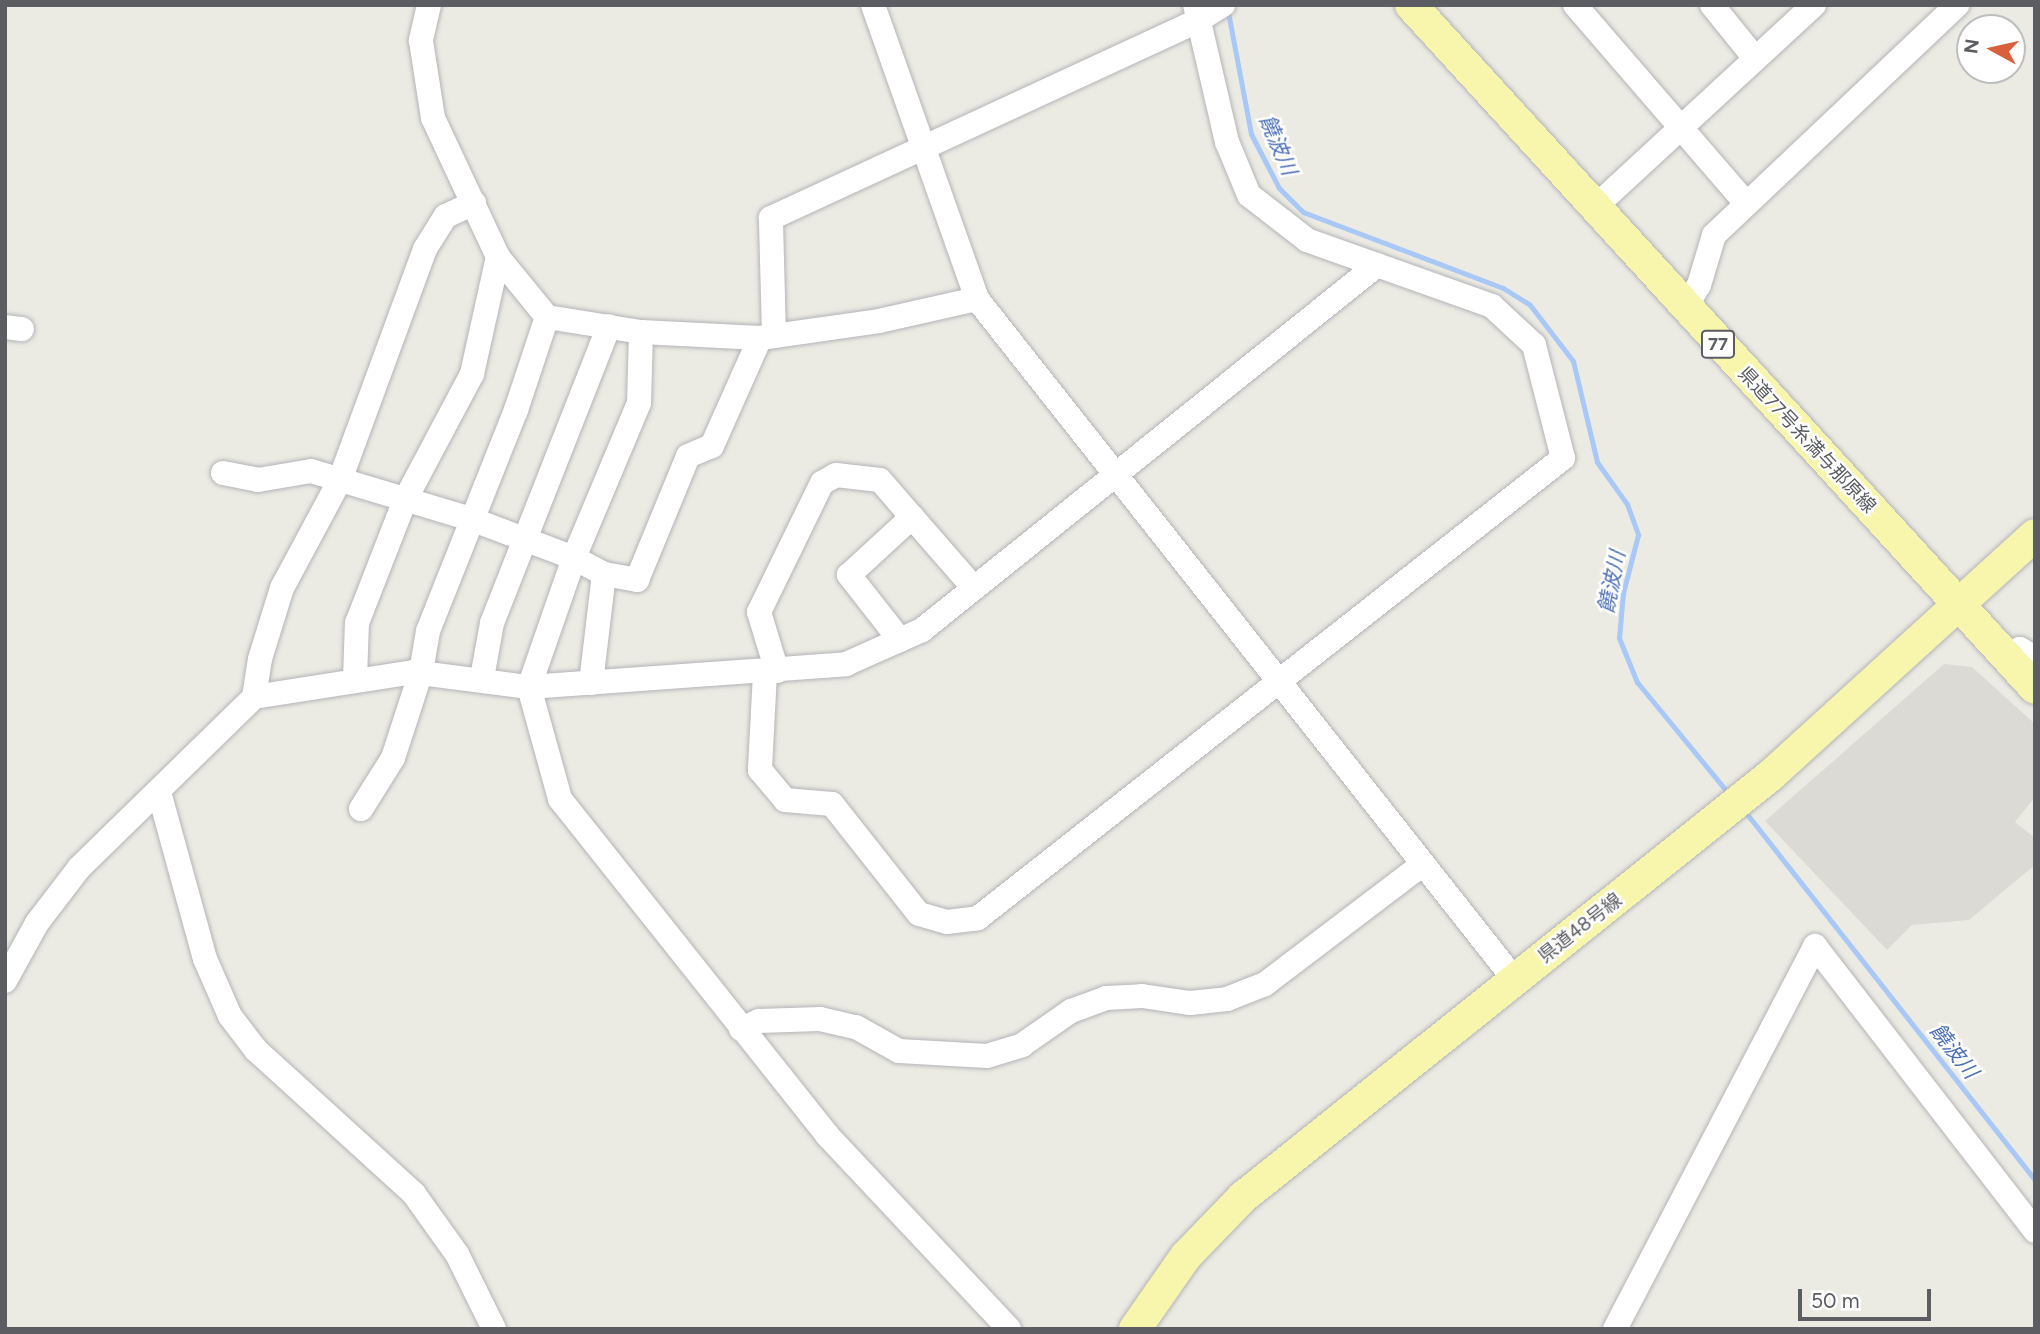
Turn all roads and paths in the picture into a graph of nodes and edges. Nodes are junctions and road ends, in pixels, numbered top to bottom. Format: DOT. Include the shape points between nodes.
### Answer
graph roads {
  1 [pos="429,5"];
  2 [pos="873,5"];
  3 [pos="1223,5"];
  4 [pos="1411,5"];
  5 [pos="1575,5"];
  6 [pos="1712,5"];
  7 [pos="1814,5"];
  8 [pos="1957,5"];
  9 [pos="1196,13"];
  10 [pos="1754,57"];
  11 [pos="1683,128"];
  12 [pos="926,146"];
  13 [pos="474,202"];
  14 [pos="1746,203"];
  15 [pos="1595,207"];
  16 [pos="498,257"];
  17 [pos="1377,265"];
  18 [pos="977,299"];
  19 [pos="1685,308"];
  20 [pos="547,317"];
  21 [pos="609,326"];
  22 [pos="641,332"];
  23 [pos="767,337"];
  24 [pos="223,473"];
  25 [pos="1118,474"];
  26 [pos="340,480"];
  27 [pos="405,499"];
  28 [pos="912,517"];
  29 [pos="471,519"];
  30 [pos="2035,535"];
  31 [pos="525,540"];
  32 [pos="574,558"];
  33 [pos="604,575"];
  34 [pos="974,589"];
  35 [pos="1957,606"];
  36 [pos="900,640"];
  37 [pos="2020,658"];
  38 [pos="421,672"];
  39 [pos="771,672"];
  40 [pos="482,678"];
  41 [pos="355,679"];
  42 [pos="1278,680"];
  43 [pos="591,683"];
  44 [pos="529,687"];
  45 [pos="2035,688"];
  46 [pos="254,697"];
  47 [pos="159,792"];
  48 [pos="361,809"];
  49 [pos="1423,864"];
  50 [pos="1514,979"];
  51 [pos="5,981"];
  52 [pos="741,1029"];
  53 [pos="2035,1231"];
  54 [pos="494,1329"];
  55 [pos="1009,1329"];
  56 [pos="1135,1329"];
  57 [pos="1615,1329"];
  1 -- 13 [label="street" via="421,41 433,118"];
  2 -- 12 [label="street"];
  3 -- 9 [label="street"];
  4 -- 15 [label="main road, 県道77号糸満与那原線 / 77"];
  5 -- 11 [label="street"];
  6 -- 10 [label="street"];
  7 -- 10 [label="street"];
  8 -- 14 [label="street"];
  9 -- 12 [label="street"];
  9 -- 17 [label="street" via="1227,142 1250,195 1307,240"];
  10 -- 11 [label="street"];
  11 -- 14 [label="street"];
  11 -- 15 [label="street"];
  12 -- 18 [label="street"];
  12 -- 23 [label="street" via="771,218"];
  13 -- 16 [label="street"];
  13 -- 26 [label="street" via="446,216 425,249"];
  14 -- 19 [label="street" via="1714,235 1699,285"];
  15 -- 19 [label="main road, 県道77号糸満与那原線 / 77"];
  16 -- 20 [label="street"];
  16 -- 27 [label="street" via="472,374"];
  17 -- 25 [label="street"];
  17 -- 42 [label="street" via="1492,306 1534,345 1563,457"];
  18 -- 23 [label="street" via="879,321"];
  18 -- 25 [label="street"];
  19 -- 35 [label="main road, 県道77号糸満与那原線 / 77"];
  20 -- 21 [label="street"];
  20 -- 29 [label="street" via="516,410"];
  21 -- 22 [label="street"];
  21 -- 31 [label="street"];
  22 -- 23 [label="street"];
  22 -- 32 [label="street" via="639,403"];
  23 -- 33 [label="street" via="712,446 688,456 637,580"];
  24 -- 26 [label="street" via="258,480 312,471"];
  25 -- 34 [label="street"];
  25 -- 42 [label="street"];
  26 -- 27 [label="street"];
  26 -- 46 [label="street" via="282,588"];
  27 -- 29 [label="street"];
  27 -- 41 [label="street" via="357,623"];
  28 -- 34 [label="street"];
  28 -- 36 [label="street" via="849,575"];
  28 -- 39 [label="street" via="880,480 836,475 822,482 759,612"];
  29 -- 31 [label="street"];
  29 -- 38 [label="street" via="428,631"];
  30 -- 35 [label="main road, 県道48号線"];
  31 -- 32 [label="street"];
  31 -- 40 [label="street" via="492,624"];
  32 -- 33 [label="street"];
  32 -- 44 [label="street"];
  33 -- 43 [label="street"];
  34 -- 36 [label="street" via="922,630"];
  35 -- 37 [label="main road, 県道77号糸満与那原線 / 77"];
  35 -- 50 [label="main road, 県道48号線" via="1770,776"];
  36 -- 39 [label="street" via="846,664"];
  37 -- 45 [label="main road, 県道77号糸満与那原線 / 77"];
  38 -- 40 [label="street"];
  38 -- 41 [label="street"];
  38 -- 48 [label="street" via="393,758"];
  39 -- 42 [label="street" via="760,770 785,800 832,804 919,914 947,922 978,918"];
  39 -- 43 [label="street"];
  40 -- 44 [label="street"];
  41 -- 46 [label="street"];
  42 -- 49 [label="street"];
  43 -- 44 [label="street"];
  44 -- 52 [label="street" via="560,799"];
  46 -- 47 [label="street"];
  47 -- 51 [label="street" via="79,867 37,923"];
  47 -- 54 [label="street" via="205,959 230,1016 256,1050 414,1194 457,1254"];
  49 -- 50 [label="street"];
  49 -- 52 [label="street" via="1265,984 1227,999 1190,1003 1142,996 1106,998 1070,1011 1022,1045 987,1056 899,1051 856,1027 820,1019 759,1021"];
  50 -- 56 [label="main road, 県道48号線" via="1243,1197 1186,1256"];
  52 -- 55 [label="street" via="878,1192"];
  53 -- 57 [label="street" via="1815,946"];
}
